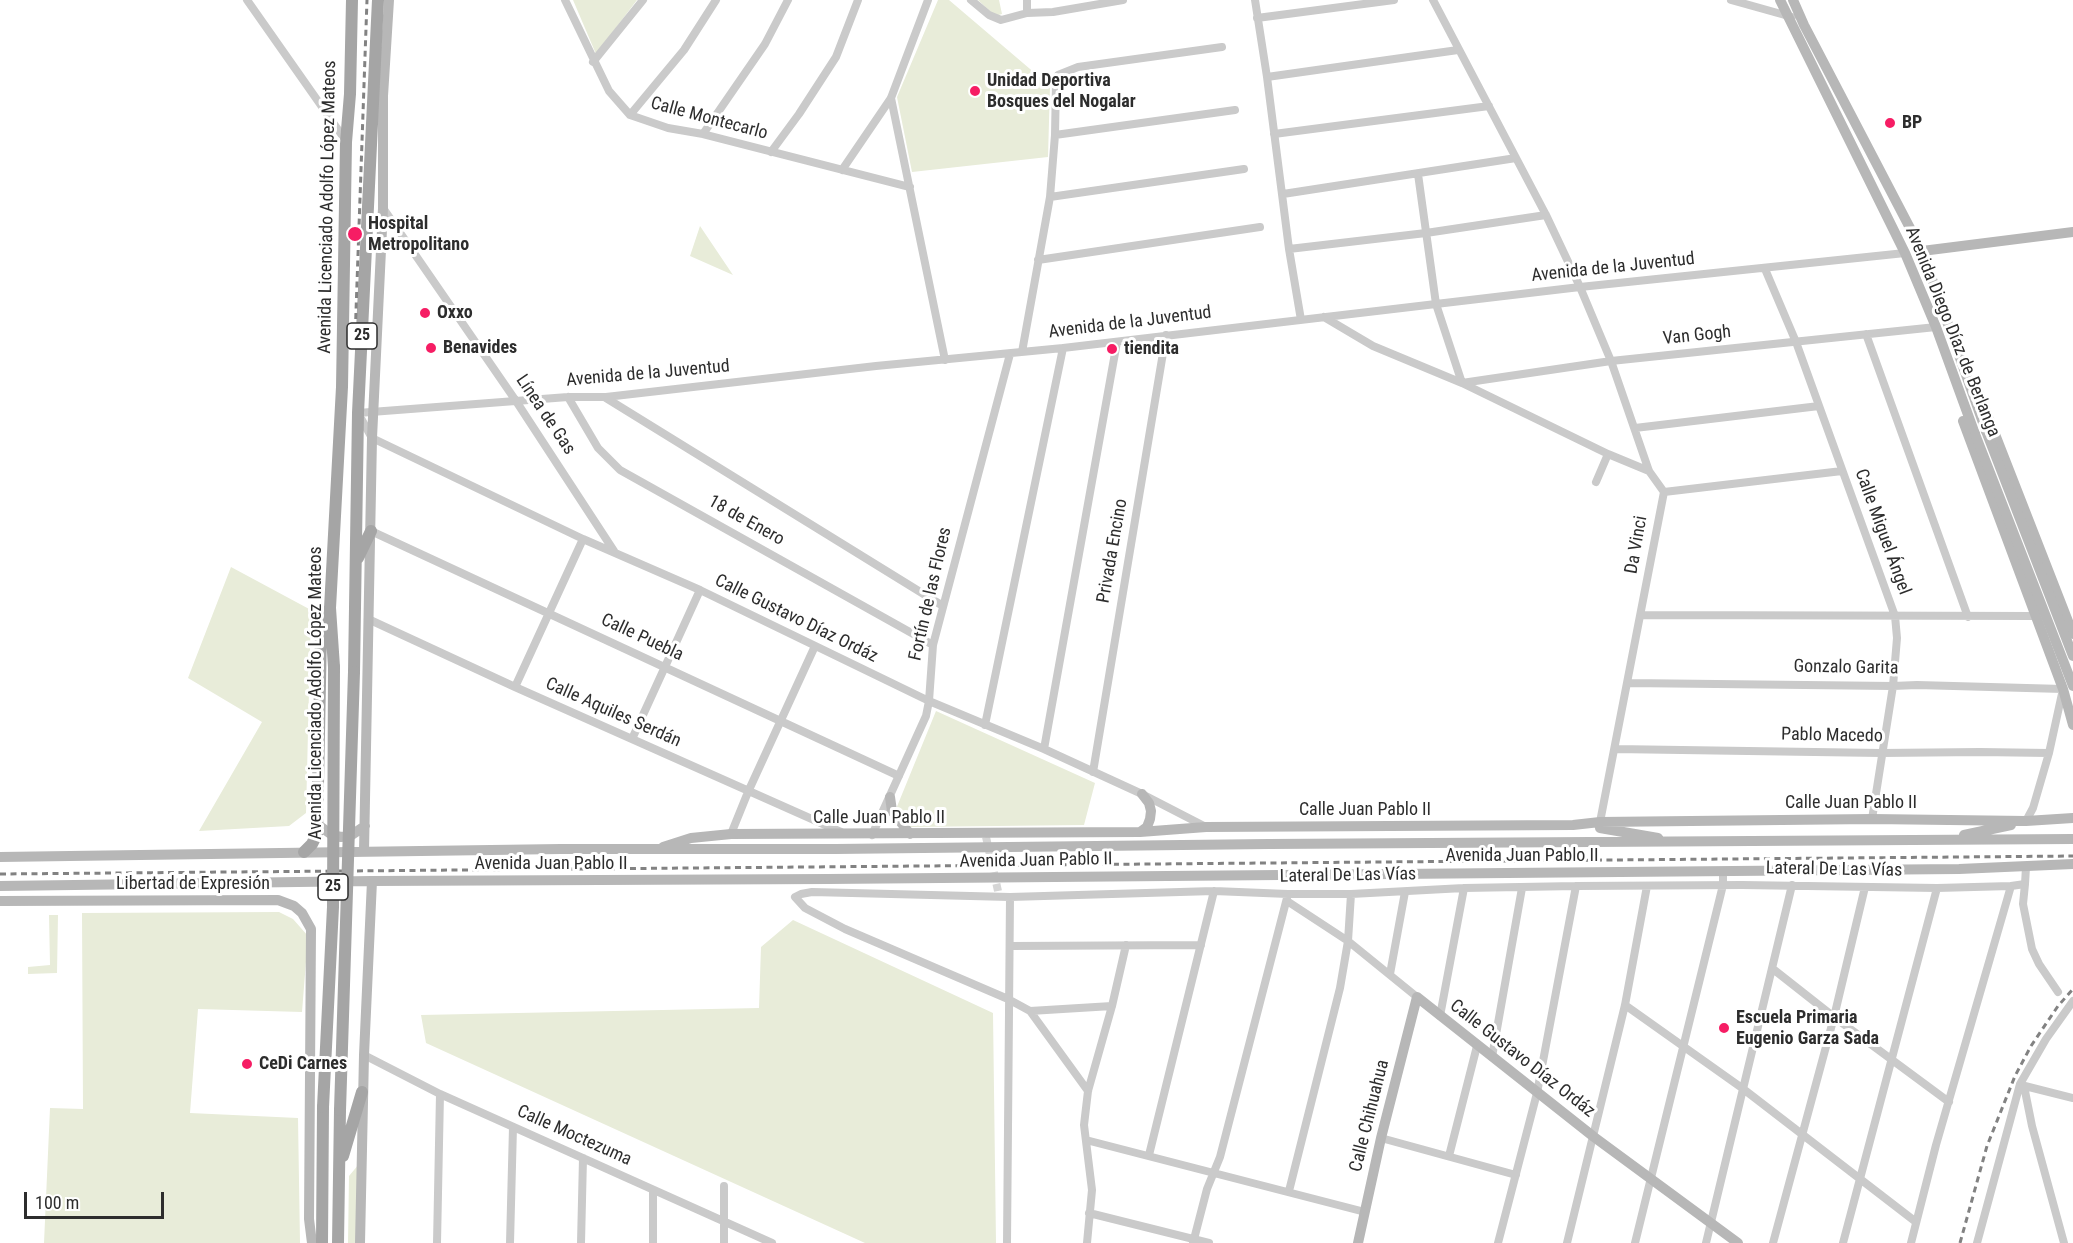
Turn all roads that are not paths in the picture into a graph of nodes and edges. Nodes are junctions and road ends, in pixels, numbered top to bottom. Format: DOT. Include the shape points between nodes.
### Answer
graph roads {
  1 [pos="247,0"];
  2 [pos="352,0"];
  3 [pos="378,0"];
  4 [pos="389,0"];
  5 [pos="565,0"];
  6 [pos="643,0"];
  7 [pos="716,0"];
  8 [pos="788,0"];
  9 [pos="858,0"];
  10 [pos="928,0"];
  11 [pos="971,0"];
  12 [pos="1027,0"];
  13 [pos="1123,0"];
  14 [pos="1255,0"];
  15 [pos="1394,0"];
  16 [pos="1432,0"];
  17 [pos="1731,0"];
  18 [pos="1780,0"];
  19 [pos="1793,0"];
  20 [pos="1081,3"];
  21 [pos="1027,13"];
  22 [pos="1787,16"];
  23 [pos="1257,18"];
  24 [pos="1802,20"];
  25 [pos="1222,47"];
  26 [pos="1458,50"];
  27 [pos="593,62"];
  28 [pos="1267,77"];
  29 [pos="891,98"];
  30 [pos="1489,106"];
  31 [pos="1235,110"];
  32 [pos="630,115"];
  33 [pos="703,134"];
  34 [pos="1274,134"];
  35 [pos="1055,135"];
  36 [pos="346,142"];
  37 [pos="771,152"];
  38 [pos="1516,158"];
  39 [pos="1244,169"];
  40 [pos="842,170"];
  41 [pos="1418,174"];
  42 [pos="910,187"];
  43 [pos="1282,194"];
  44 [pos="1050,197"];
  45 [pos="383,208"];
  46 [pos="1546,215"];
  47 [pos="1260,227"];
  48 [pos="2073,232"];
  49 [pos="1426,233"];
  50 [pos="1289,249"];
  51 [pos="1922,250"];
  52 [pos="1905,253"];
  53 [pos="1038,260"];
  54 [pos="1765,268"];
  55 [pos="1580,287"];
  56 [pos="1436,304"];
  57 [pos="1324,317"];
  58 [pos="1301,320"];
  59 [pos="1936,327"];
  60 [pos="1866,334"];
  61 [pos="1166,335"];
  62 [pos="1118,342"];
  63 [pos="1796,342"];
  64 [pos="1063,348"];
  65 [pos="1022,352"];
  66 [pos="1010,354"];
  67 [pos="945,360"];
  68 [pos="1611,361"];
  69 [pos="1965,372"];
  70 [pos="1953,374"];
  71 [pos="1462,383"];
  72 [pos="568,397"];
  73 [pos="606,397"];
  74 [pos="516,401"];
  75 [pos="1819,406"];
  76 [pos="358,413"];
  77 [pos="373,413"];
  78 [pos="1635,429"];
  79 [pos="1980,433"];
  80 [pos="372,438"];
  81 [pos="1608,454"];
  82 [pos="1648,471"];
  83 [pos="1842,471"];
  84 [pos="1596,482"];
  85 [pos="1664,492"];
  86 [pos="371,531"];
  87 [pos="582,539"];
  88 [pos="615,552"];
  89 [pos="356,561"];
  90 [pos="699,591"];
  91 [pos="943,606"];
  92 [pos="330,608"];
  93 [pos="549,613"];
  94 [pos="1641,615"];
  95 [pos="1895,616"];
  96 [pos="2034,616"];
  97 [pos="1968,617"];
  98 [pos="368,619"];
  99 [pos="2073,636"];
  100 [pos="933,645"];
  101 [pos="815,646"];
  102 [pos="2048,649"];
  103 [pos="2073,656"];
  104 [pos="665,667"];
  105 [pos="1628,683"];
  106 [pos="2071,684"];
  107 [pos="1893,686"];
  108 [pos="515,687"];
  109 [pos="929,701"];
  110 [pos="781,720"];
  111 [pos="985,725"];
  112 [pos="2073,725"];
  113 [pos="632,739"];
  114 [pos="1044,749"];
  115 [pos="1614,749"];
  116 [pos="1881,753"];
  117 [pos="2049,753"];
  118 [pos="1093,772"];
  119 [pos="899,776"];
  120 [pos="748,792"];
  121 [pos="1142,794"];
  122 [pos="890,797"];
  123 [pos="2073,818"];
  124 [pos="1872,819"];
  125 [pos="2026,821"];
  126 [pos="1600,822"];
  127 [pos="317,824"];
  128 [pos="1572,825"];
  129 [pos="365,826"];
  130 [pos="1206,827"];
  131 [pos="1140,832"];
  132 [pos="731,834"];
  133 [pos="910,834"];
  134 [pos="846,835"];
  135 [pos="872,835"];
  136 [pos="1953,839"];
  137 [pos="2073,839"];
  138 [pos="1679,842"];
  139 [pos="659,848"];
  140 [pos="364,851"];
  141 [pos="304,852"];
  142 [pos="0,857"];
  143 [pos="2073,864"];
  144 [pos="2026,867"];
  145 [pos="1723,871"];
  146 [pos="372,881"];
  147 [pos="2025,884"];
  148 [pos="1723,885"];
  149 [pos="1792,885"];
  150 [pos="0,886"];
  151 [pos="112,886"];
  152 [pos="1576,886"];
  153 [pos="1647,886"];
  154 [pos="2012,886"];
  155 [pos="1865,887"];
  156 [pos="1464,888"];
  157 [pos="1522,888"];
  158 [pos="1937,888"];
  159 [pos="1214,891"];
  160 [pos="1405,892"];
  161 [pos="1351,894"];
  162 [pos="1010,897"];
  163 [pos="1288,898"];
  164 [pos="30,900"];
  165 [pos="0,901"];
  166 [pos="1348,941"];
  167 [pos="1126,945"];
  168 [pos="1201,945"];
  169 [pos="1011,946"];
  170 [pos="1773,969"];
  171 [pos="1390,975"];
  172 [pos="2058,992"];
  173 [pos="1417,997"];
  174 [pos="1008,999"];
  175 [pos="1625,1005"];
  176 [pos="1112,1006"];
  177 [pos="2072,1006"];
  178 [pos="1029,1011"];
  179 [pos="1440,1016"];
  180 [pos="1834,1017"];
  181 [pos="1477,1046"];
  182 [pos="1684,1046"];
  183 [pos="364,1055"];
  184 [pos="1492,1057"];
  185 [pos="1893,1060"];
  186 [pos="2022,1085"];
  187 [pos="1742,1088"];
  188 [pos="1088,1091"];
  189 [pos="362,1092"];
  190 [pos="1537,1093"];
  191 [pos="440,1094"];
  192 [pos="2073,1098"];
  193 [pos="1949,1102"];
  194 [pos="513,1127"];
  195 [pos="1801,1135"];
  196 [pos="1594,1137"];
  197 [pos="1381,1138"];
  198 [pos="1086,1140"];
  199 [pos="1149,1155"];
  200 [pos="1449,1156"];
  201 [pos="583,1158"];
  202 [pos="338,1172"];
  203 [pos="1213,1172"];
  204 [pos="1516,1175"];
  205 [pos="1652,1179"];
  206 [pos="1860,1180"];
  207 [pos="724,1186"];
  208 [pos="653,1190"];
  209 [pos="1289,1191"];
  210 [pos="1365,1212"];
  211 [pos="1089,1213"];
  212 [pos="725,1222"];
  213 [pos="1916,1222"];
  214 [pos="1711,1224"];
  215 [pos="1194,1241"];
  216 [pos="312,1243"];
  217 [pos="322,1243"];
  218 [pos="338,1243"];
  219 [pos="360,1243"];
  220 [pos="437,1243"];
  221 [pos="510,1243"];
  222 [pos="581,1243"];
  223 [pos="653,1243"];
  224 [pos="724,1243"];
  225 [pos="772,1243"];
  226 [pos="1007,1243"];
  227 [pos="1087,1243"];
  228 [pos="1209,1243"];
  229 [pos="1358,1243"];
  230 [pos="1498,1243"];
  231 [pos="1567,1243"];
  232 [pos="1635,1243"];
  233 [pos="1706,1243"];
  234 [pos="1738,1243"];
  235 [pos="1773,1243"];
  236 [pos="1843,1243"];
  237 [pos="1911,1243"];
  238 [pos="1977,1243"];
  239 [pos="2064,1243"];
  1 -- 36 [label="street"];
  2 -- 36 [label="main road, Avenida Licenciado Adolfo López Mateos / 25"];
  3 -- 76 [label="main road, Avenida Licenciado Adolfo López Mateos / 25"];
  4 -- 45 [label="main road" via="383,96"];
  5 -- 27 [label="street, Calle Montecarlo"];
  6 -- 27 [label="street"];
  7 -- 32 [label="street" via="684,50"];
  8 -- 33 [label="street" via="765,44"];
  9 -- 37 [label="street" via="836,57"];
  10 -- 29 [label="street"];
  11 -- 21 [label="street" via="1001,20"];
  12 -- 21 [label="street"];
  13 -- 20 [label="street"];
  14 -- 23 [label="street"];
  15 -- 23 [label="street"];
  16 -- 26 [label="street"];
  17 -- 22 [label="street"];
  18 -- 22 [label="main road, Avenida Diego Díaz de Berlanga"];
  19 -- 24 [label="main road, Avenida Diego Díaz de Berlanga"];
  20 -- 21 [label="street" via="1053,12"];
  22 -- 24 [label="street"];
  22 -- 52 [label="main road, Avenida Diego Díaz de Berlanga"];
  23 -- 28 [label="street"];
  24 -- 51 [label="main road, Avenida Diego Díaz de Berlanga"];
  25 -- 35 [label="street" via="1078,67 1058,75"];
  26 -- 28 [label="street"];
  26 -- 30 [label="street"];
  27 -- 32 [label="street, Calle Montecarlo" via="609,91"];
  28 -- 34 [label="street"];
  29 -- 40 [label="street"];
  29 -- 42 [label="street"];
  30 -- 34 [label="street"];
  30 -- 38 [label="street"];
  31 -- 35 [label="street"];
  32 -- 33 [label="street, Calle Montecarlo" via="668,128"];
  33 -- 37 [label="street, Calle Montecarlo"];
  34 -- 43 [label="street"];
  35 -- 44 [label="street"];
  36 -- 92 [label="main road, Avenida Licenciado Adolfo López Mateos / 25" via="342,387"];
  37 -- 40 [label="street, Calle Montecarlo"];
  38 -- 41 [label="street"];
  38 -- 46 [label="street"];
  39 -- 44 [label="street"];
  40 -- 42 [label="street, Calle Montecarlo"];
  41 -- 43 [label="street"];
  41 -- 49 [label="street"];
  42 -- 67 [label="street"];
  43 -- 50 [label="street"];
  44 -- 53 [label="street"];
  45 -- 74 [label="street, Línea de Gas"];
  45 -- 77 [label="main road"];
  46 -- 49 [label="street"];
  46 -- 55 [label="street"];
  47 -- 53 [label="street"];
  48 -- 51 [label="main road"];
  49 -- 50 [label="street"];
  49 -- 56 [label="street"];
  50 -- 58 [label="street"];
  51 -- 69 [label="main road, Avenida Diego Díaz de Berlanga"];
  52 -- 54 [label="street, Avenida de la Juventud"];
  52 -- 59 [label="main road, Avenida Diego Díaz de Berlanga"];
  53 -- 65 [label="street"];
  54 -- 55 [label="street, Avenida de la Juventud"];
  54 -- 63 [label="street, Calle Miguel Ángel"];
  55 -- 56 [label="street, Avenida de la Juventud"];
  55 -- 68 [label="street"];
  56 -- 57 [label="street, Avenida de la Juventud"];
  56 -- 71 [label="street"];
  57 -- 58 [label="street, Avenida de la Juventud"];
  57 -- 71 [label="street" via="1373,346"];
  58 -- 61 [label="street, Avenida de la Juventud"];
  59 -- 60 [label="street, Van Gogh"];
  59 -- 70 [label="main road, Avenida Diego Díaz de Berlanga"];
  60 -- 63 [label="street, Van Gogh"];
  60 -- 97 [label="street"];
  61 -- 62 [label="street, Avenida de la Juventud"];
  61 -- 118 [label="street, Privada Encino"];
  62 -- 64 [label="street, Avenida de la Juventud"];
  62 -- 114 [label="street"];
  63 -- 68 [label="street, Van Gogh"];
  63 -- 75 [label="street, Calle Miguel Ángel"];
  64 -- 65 [label="street, Avenida de la Juventud"];
  64 -- 111 [label="street"];
  65 -- 66 [label="street, Avenida de la Juventud"];
  66 -- 67 [label="street, Avenida de la Juventud"];
  66 -- 91 [label="street, Fortín de las Flores"];
  67 -- 73 [label="street, Avenida de la Juventud"];
  68 -- 71 [label="street, Van Gogh"];
  68 -- 78 [label="street"];
  69 -- 79 [label="main road, Avenida Diego Díaz de Berlanga"];
  69 -- 99 [label="main road" via="1981,395"];
  70 -- 79 [label="main road, Avenida Diego Díaz de Berlanga"];
  70 -- 96 [label="main road" via="1968,437"];
  71 -- 81 [label="street"];
  72 -- 73 [label="street, Avenida de la Juventud"];
  72 -- 74 [label="street, Avenida de la Juventud"];
  72 -- 100 [label="street, 18 de Enero" via="598,448 629,476"];
  73 -- 91 [label="street"];
  74 -- 77 [label="street, Avenida de la Juventud"];
  74 -- 88 [label="street, Línea de Gas"];
  75 -- 78 [label="street"];
  75 -- 83 [label="street, Calle Miguel Ángel"];
  76 -- 77 [label="street, Avenida de la Juventud"];
  76 -- 80 [label="street"];
  76 -- 89 [label="main road, Avenida Licenciado Adolfo López Mateos / 25"];
  77 -- 80 [label="main road"];
  78 -- 82 [label="street"];
  79 -- 103 [label="main road, Avenida Diego Díaz de Berlanga, bridge"];
  79 -- 106 [label="main road, Avenida Diego Díaz de Berlanga, bridge"];
  80 -- 86 [label="main road"];
  80 -- 87 [label="street, Calle Gustavo Díaz Ordáz"];
  81 -- 82 [label="street"];
  81 -- 84 [label="street"];
  82 -- 85 [label="street"];
  83 -- 85 [label="street"];
  83 -- 95 [label="street, Calle Miguel Ángel"];
  85 -- 94 [label="street, Da Vinci"];
  86 -- 89 [label="main road"];
  86 -- 93 [label="street, Calle Puebla"];
  86 -- 98 [label="main road"];
  87 -- 88 [label="street, Calle Gustavo Díaz Ordáz"];
  87 -- 93 [label="street"];
  88 -- 90 [label="street, Calle Gustavo Díaz Ordáz"];
  89 -- 202 [label="main road, Avenida Licenciado Adolfo López Mateos / 25, bridge"];
  90 -- 101 [label="street, Calle Gustavo Díaz Ordáz"];
  90 -- 104 [label="street"];
  91 -- 100 [label="street, Fortín de las Flores"];
  92 -- 127 [label="main road" via="321,632"];
  92 -- 217 [label="main road, Avenida Licenciado Adolfo López Mateos / 25, bridge" via="334,667 333,907 323,1107"];
  93 -- 104 [label="street, Calle Puebla"];
  93 -- 108 [label="street"];
  94 -- 95 [label="street"];
  94 -- 105 [label="street, Da Vinci"];
  95 -- 97 [label="street"];
  95 -- 107 [label="street, Calle Miguel Ángel"];
  96 -- 97 [label="street"];
  96 -- 102 [label="main road"];
  98 -- 108 [label="street, Calle Aquiles Serdán"];
  98 -- 129 [label="main road"];
  99 -- 102 [label="main road" via="2062,650"];
  100 -- 109 [label="street, Fortín de las Flores"];
  101 -- 109 [label="street, Calle Gustavo Díaz Ordáz"];
  101 -- 110 [label="street"];
  102 -- 106 [label="main road"];
  104 -- 110 [label="street, Calle Puebla"];
  104 -- 113 [label="street"];
  105 -- 107 [label="street, Gonzalo Garita"];
  105 -- 115 [label="street, Da Vinci"];
  106 -- 107 [label="street, Gonzalo Garita"];
  106 -- 112 [label="main road"];
  106 -- 117 [label="street"];
  107 -- 116 [label="street, Calle Miguel Ángel"];
  108 -- 113 [label="street, Calle Aquiles Serdán"];
  109 -- 111 [label="street, Calle Gustavo Díaz Ordáz"];
  109 -- 119 [label="street, Fortín de las Flores"];
  110 -- 119 [label="street, Calle Puebla"];
  110 -- 120 [label="street"];
  111 -- 114 [label="street, Calle Gustavo Díaz Ordáz"];
  113 -- 120 [label="street, Calle Aquiles Serdán"];
  114 -- 118 [label="street, Calle Gustavo Díaz Ordáz"];
  115 -- 116 [label="street, Pablo Macedo"];
  115 -- 126 [label="street, Da Vinci"];
  116 -- 117 [label="street, Pablo Macedo"];
  116 -- 124 [label="street, Calle Miguel Ángel"];
  117 -- 125 [label="street"];
  118 -- 121 [label="street, Calle Gustavo Díaz Ordáz"];
  119 -- 122 [label="street, Fortín de las Flores"];
  120 -- 132 [label="street"];
  120 -- 134 [label="street, Calle Aquiles Serdán"];
  121 -- 130 [label="street, Calle Gustavo Díaz Ordáz"];
  121 -- 131 [label="main road" via="1151,811 1147,827"];
  122 -- 133 [label="main road" via="892,811"];
  122 -- 135 [label="street, Fortín de las Flores"];
  123 -- 125 [label="main road, Calle Juan Pablo II"];
  124 -- 125 [label="main road, Calle Juan Pablo II"];
  124 -- 126 [label="main road, Calle Juan Pablo II"];
  125 -- 136 [label="main road"];
  126 -- 128 [label="main road, Calle Juan Pablo II"];
  127 -- 129 [label="main road" via="341,837"];
  127 -- 141 [label="main road" via="315,840"];
  128 -- 130 [label="main road, Calle Juan Pablo II"];
  128 -- 138 [label="main road"];
  129 -- 140 [label="main road"];
  130 -- 131 [label="main road, Calle Juan Pablo II"];
  131 -- 133 [label="main road, Calle Juan Pablo II"];
  132 -- 134 [label="main road, Calle Juan Pablo II"];
  132 -- 139 [label="main road, Calle Juan Pablo II" via="691,838"];
  133 -- 135 [label="main road, Calle Juan Pablo II"];
  134 -- 135 [label="main road, Calle Juan Pablo II"];
  136 -- 137 [label="main road, Avenida Juan Pablo II"];
  136 -- 138 [label="main road, Avenida Juan Pablo II"];
  138 -- 139 [label="main road, Avenida Juan Pablo II"];
  139 -- 140 [label="main road, Avenida Juan Pablo II"];
  140 -- 141 [label="main road, Avenida Juan Pablo II"];
  141 -- 142 [label="main road, Avenida Juan Pablo II"];
  143 -- 144 [label="main road, Avenida Juan Pablo II"];
  144 -- 145 [label="main road, Avenida Juan Pablo II"];
  144 -- 147 [label="street"];
  145 -- 146 [label="main road, Avenida Juan Pablo II"];
  145 -- 148 [label="street"];
  146 -- 151 [label="main road, Avenida Juan Pablo II"];
  146 -- 183 [label="main road"];
  147 -- 154 [label="street, Lateral De Las Vías"];
  147 -- 172 [label="street" via="2023,904 2032,949"];
  148 -- 149 [label="street, Lateral De Las Vías"];
  148 -- 153 [label="street, Lateral De Las Vías"];
  148 -- 182 [label="street"];
  149 -- 155 [label="street, Lateral De Las Vías"];
  149 -- 170 [label="street"];
  150 -- 151 [label="main road, Avenida Juan Pablo II"];
  151 -- 164 [label="main road"];
  152 -- 153 [label="street, Lateral De Las Vías"];
  152 -- 157 [label="street, Lateral De Las Vías"];
  152 -- 190 [label="street"];
  153 -- 175 [label="street"];
  154 -- 158 [label="street, Lateral De Las Vías"];
  154 -- 193 [label="street"];
  155 -- 158 [label="street, Lateral De Las Vías"];
  155 -- 180 [label="street"];
  156 -- 157 [label="street, Lateral De Las Vías"];
  156 -- 160 [label="street, Lateral De Las Vías"];
  156 -- 179 [label="street"];
  157 -- 184 [label="street"];
  158 -- 185 [label="street"];
  159 -- 162 [label="street, Lateral De Las Vías"];
  159 -- 163 [label="street, Lateral De Las Vías"];
  159 -- 168 [label="street"];
  160 -- 161 [label="street, Lateral De Las Vías"];
  160 -- 171 [label="street"];
  161 -- 163 [label="street, Lateral De Las Vías"];
  161 -- 166 [label="street"];
  162 -- 169 [label="street"];
  162 -- 174 [label="street, Lateral De Las Vías" via="999,893 812,892 795,897 805,908 845,929"];
  163 -- 166 [label="street, Calle Gustavo Díaz Ordáz"];
  163 -- 203 [label="street"];
  164 -- 165 [label="main road, Libertad de Expresión"];
  164 -- 216 [label="main road, Libertad de Expresión" via="278,900 302,913 311,929"];
  166 -- 171 [label="street, Calle Gustavo Díaz Ordáz"];
  166 -- 209 [label="street" via="1340,988"];
  167 -- 168 [label="street"];
  167 -- 169 [label="street"];
  167 -- 176 [label="street"];
  168 -- 199 [label="street"];
  169 -- 174 [label="street"];
  170 -- 180 [label="street"];
  170 -- 187 [label="street"];
  171 -- 173 [label="street, Calle Gustavo Díaz Ordáz"];
  173 -- 179 [label="main road, Calle Gustavo Díaz Ordáz"];
  173 -- 197 [label="main road, Calle Chihuahua"];
  174 -- 178 [label="street"];
  174 -- 226 [label="street"];
  175 -- 182 [label="street"];
  175 -- 196 [label="street"];
  176 -- 178 [label="street"];
  176 -- 188 [label="street"];
  177 -- 186 [label="street" via="2046,1039"];
  178 -- 188 [label="street"];
  179 -- 181 [label="main road, Calle Gustavo Díaz Ordáz"];
  180 -- 185 [label="street"];
  180 -- 195 [label="street"];
  181 -- 184 [label="main road, Calle Gustavo Díaz Ordáz"];
  181 -- 200 [label="street"];
  182 -- 187 [label="street"];
  182 -- 205 [label="street"];
  183 -- 189 [label="main road"];
  183 -- 191 [label="street, Calle Moctezuma"];
  184 -- 190 [label="main road, Calle Gustavo Díaz Ordáz"];
  185 -- 193 [label="street"];
  185 -- 206 [label="street"];
  186 -- 192 [label="street"];
  186 -- 238 [label="street"];
  186 -- 239 [label="street"];
  187 -- 195 [label="street"];
  187 -- 214 [label="street"];
  188 -- 198 [label="street"];
  189 -- 202 [label="main road"];
  189 -- 219 [label="main road"];
  190 -- 196 [label="main road, Calle Gustavo Díaz Ordáz"];
  190 -- 204 [label="street"];
  191 -- 194 [label="street, Calle Moctezuma"];
  191 -- 220 [label="street"];
  193 -- 213 [label="street"];
  194 -- 201 [label="street, Calle Moctezuma"];
  194 -- 221 [label="street"];
  195 -- 206 [label="street"];
  195 -- 235 [label="street"];
  196 -- 205 [label="main road, Calle Gustavo Díaz Ordáz"];
  196 -- 231 [label="street"];
  197 -- 200 [label="street"];
  197 -- 210 [label="main road, Calle Chihuahua"];
  198 -- 199 [label="street"];
  198 -- 211 [label="street" via="1092,1190"];
  199 -- 203 [label="street"];
  200 -- 204 [label="street"];
  201 -- 208 [label="street, Calle Moctezuma"];
  201 -- 222 [label="street"];
  202 -- 218 [label="main road, Avenida Licenciado Adolfo López Mateos / 25"];
  203 -- 209 [label="street"];
  203 -- 215 [label="street"];
  204 -- 230 [label="street"];
  205 -- 214 [label="main road, Calle Gustavo Díaz Ordáz"];
  205 -- 232 [label="street"];
  206 -- 213 [label="street"];
  206 -- 236 [label="street"];
  207 -- 212 [label="street"];
  208 -- 212 [label="street, Calle Moctezuma"];
  208 -- 223 [label="street"];
  209 -- 210 [label="street"];
  210 -- 229 [label="main road, Calle Chihuahua"];
  211 -- 215 [label="street"];
  211 -- 227 [label="street"];
  212 -- 224 [label="street"];
  212 -- 225 [label="street, Calle Moctezuma"];
  213 -- 237 [label="street"];
  214 -- 233 [label="street"];
  214 -- 234 [label="main road, Calle Gustavo Díaz Ordáz"];
  215 -- 228 [label="street"];
}
